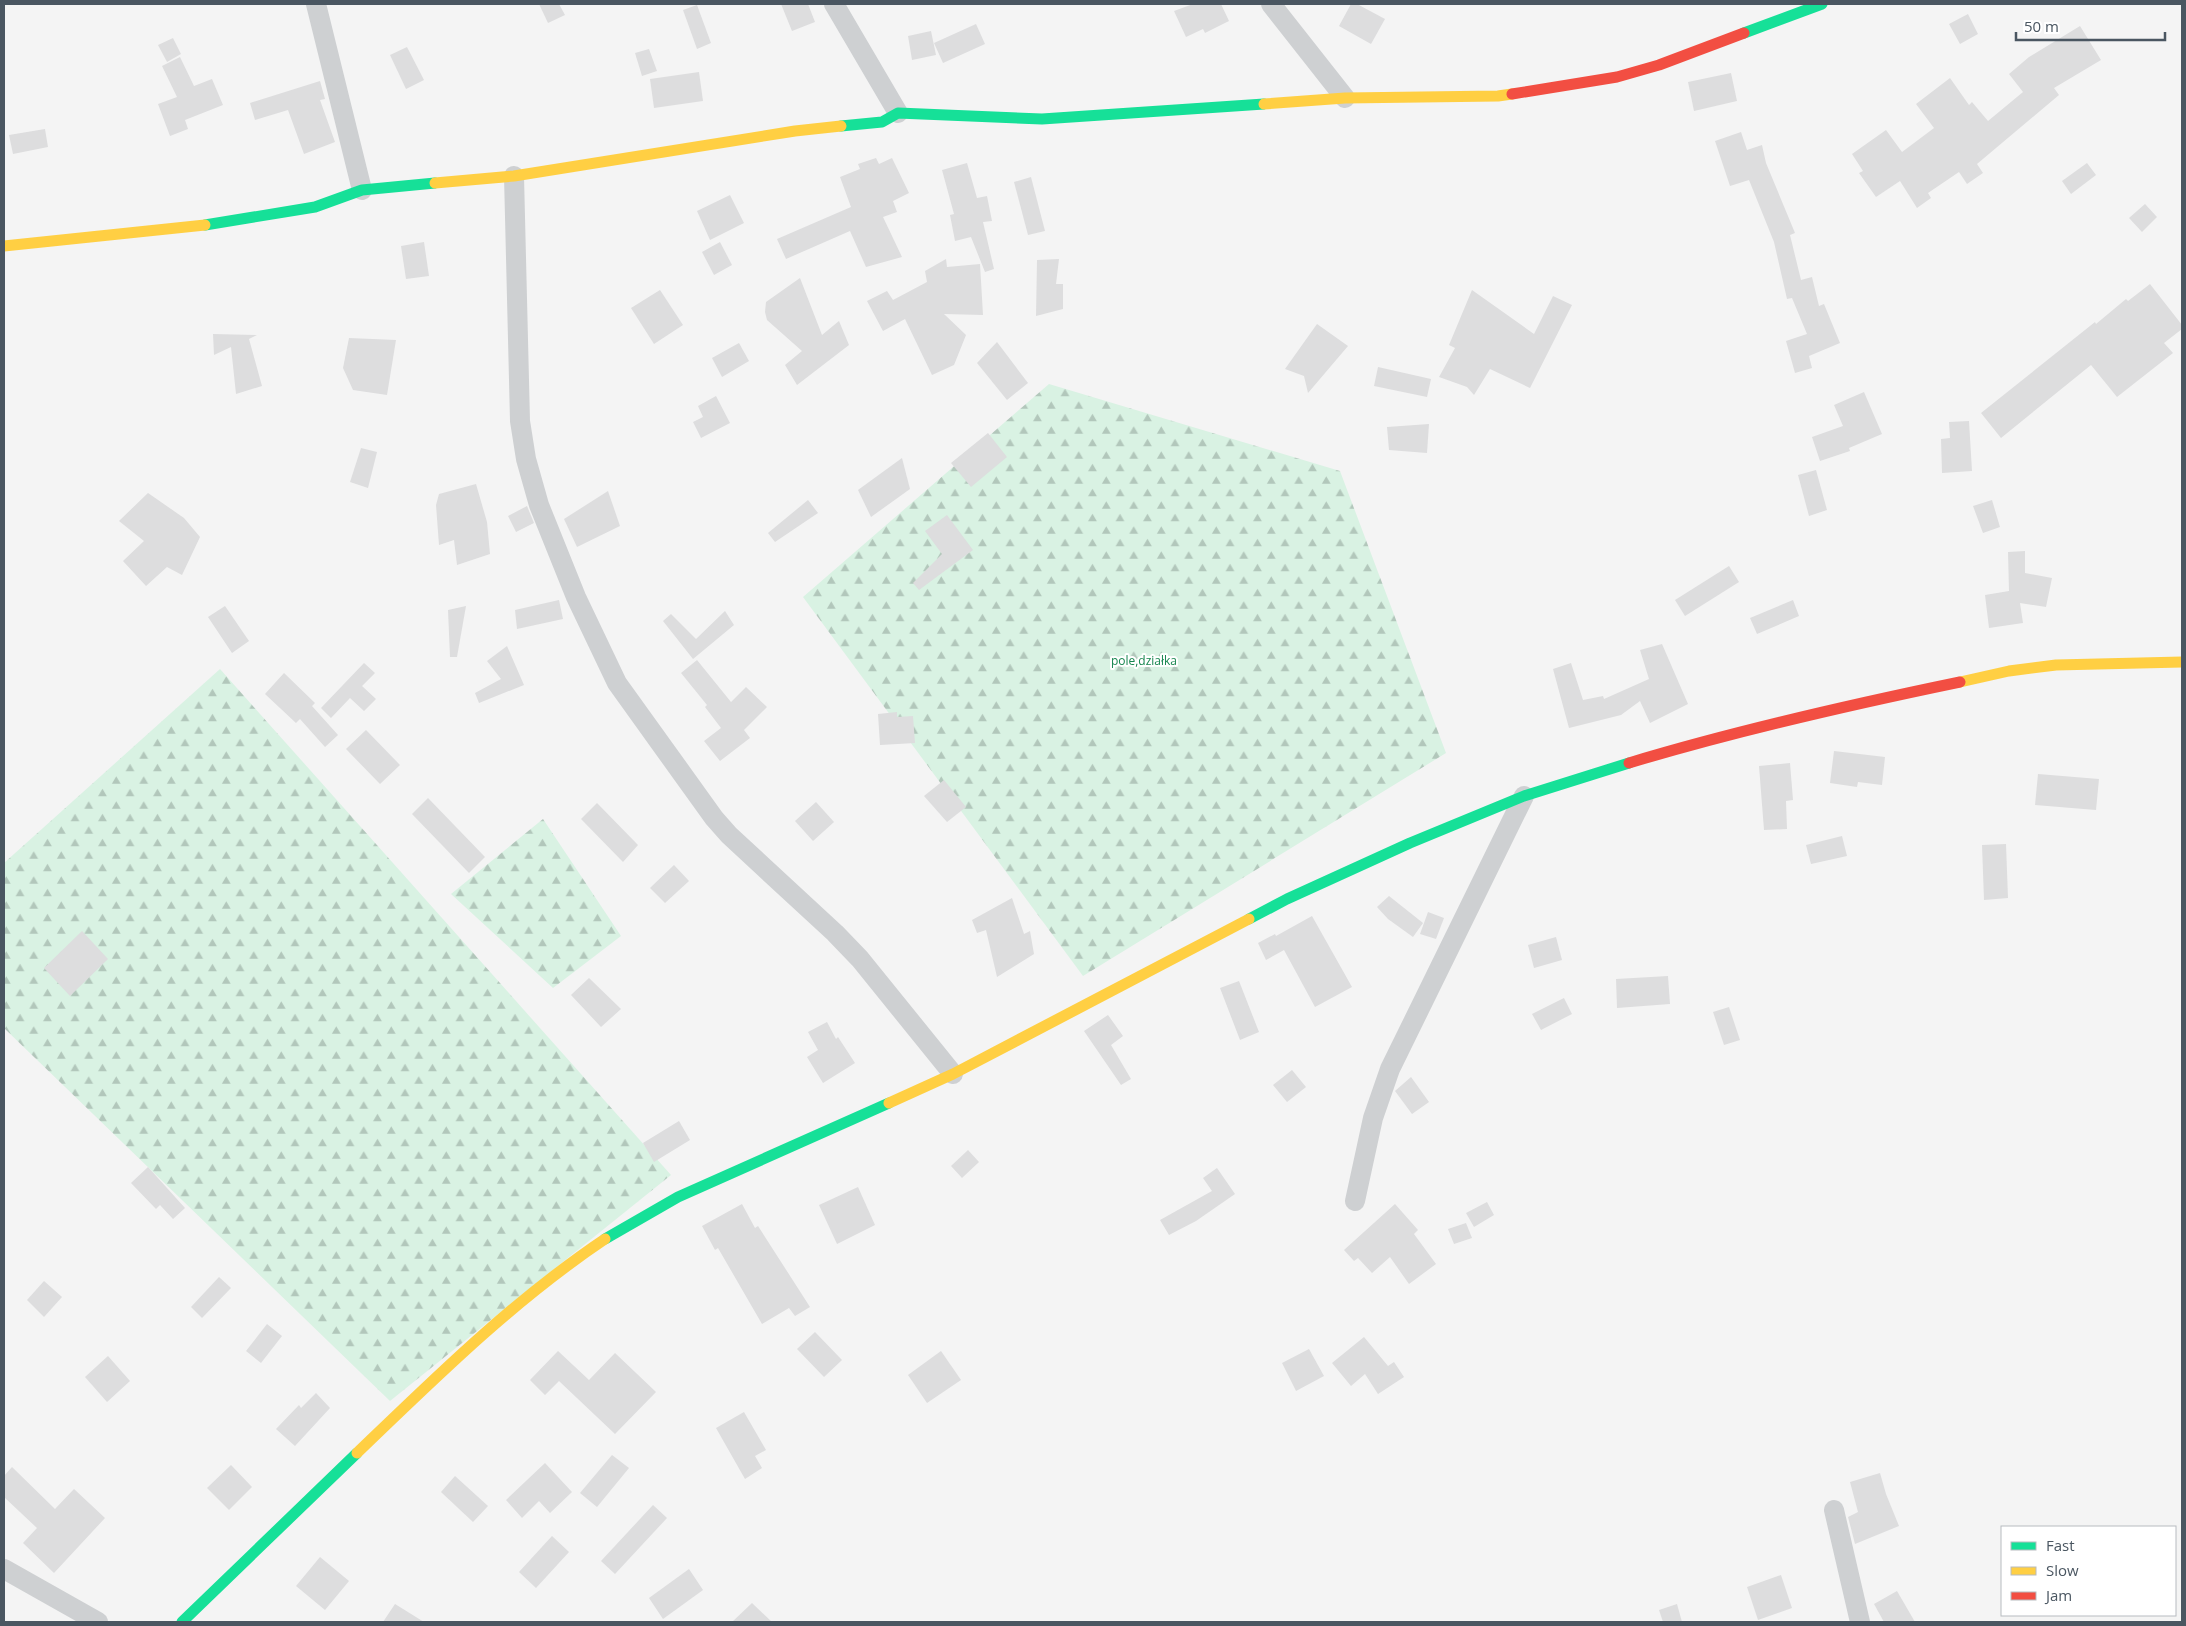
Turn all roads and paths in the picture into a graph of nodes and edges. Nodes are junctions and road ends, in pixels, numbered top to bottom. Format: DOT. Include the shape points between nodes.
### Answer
graph roads {
  1 [pos="316,4"];
  2 [pos="834,4"];
  3 [pos="1271,4"];
  4 [pos="1822,4"];
  5 [pos="1345,98"];
  6 [pos="898,113"];
  7 [pos="514,176"];
  8 [pos="362,190"];
  9 [pos="4,246"];
  10 [pos="2182,662"];
  11 [pos="1524,796"];
  12 [pos="953,1074"];
  13 [pos="1355,1201"];
  14 [pos="1834,1510"];
  15 [pos="4,1570"];
  16 [pos="98,1622"];
  17 [pos="182,1622"];
  18 [pos="1860,1622"];
  1 -- 8 [label="street"];
  2 -- 6 [label="street"];
  3 -- 5 [label="street"];
  4 -- 5 [label="street" via="1659,65 1617,77 1498,96"];
  5 -- 6 [label="street" via="1042,119"];
  6 -- 7 [label="street" via="882,122 795,131"];
  7 -- 8 [label="street"];
  7 -- 12 [label="street" via="520,421 526,459 539,505 572,588 617,683 714,818 860,959"];
  8 -- 9 [label="street" via="315,207 231,221"];
  10 -- 11 [label="street" via="2056,665 2009,670 1688,746"];
  11 -- 12 [label="street" via="1287,899"];
  11 -- 13 [label="street" via="1390,1069 1373,1118"];
  12 -- 17 [label="street" via="678,1197 604,1240 540,1286 460,1354"];
  14 -- 18 [label="street"];
  15 -- 16 [label="street"];
}
